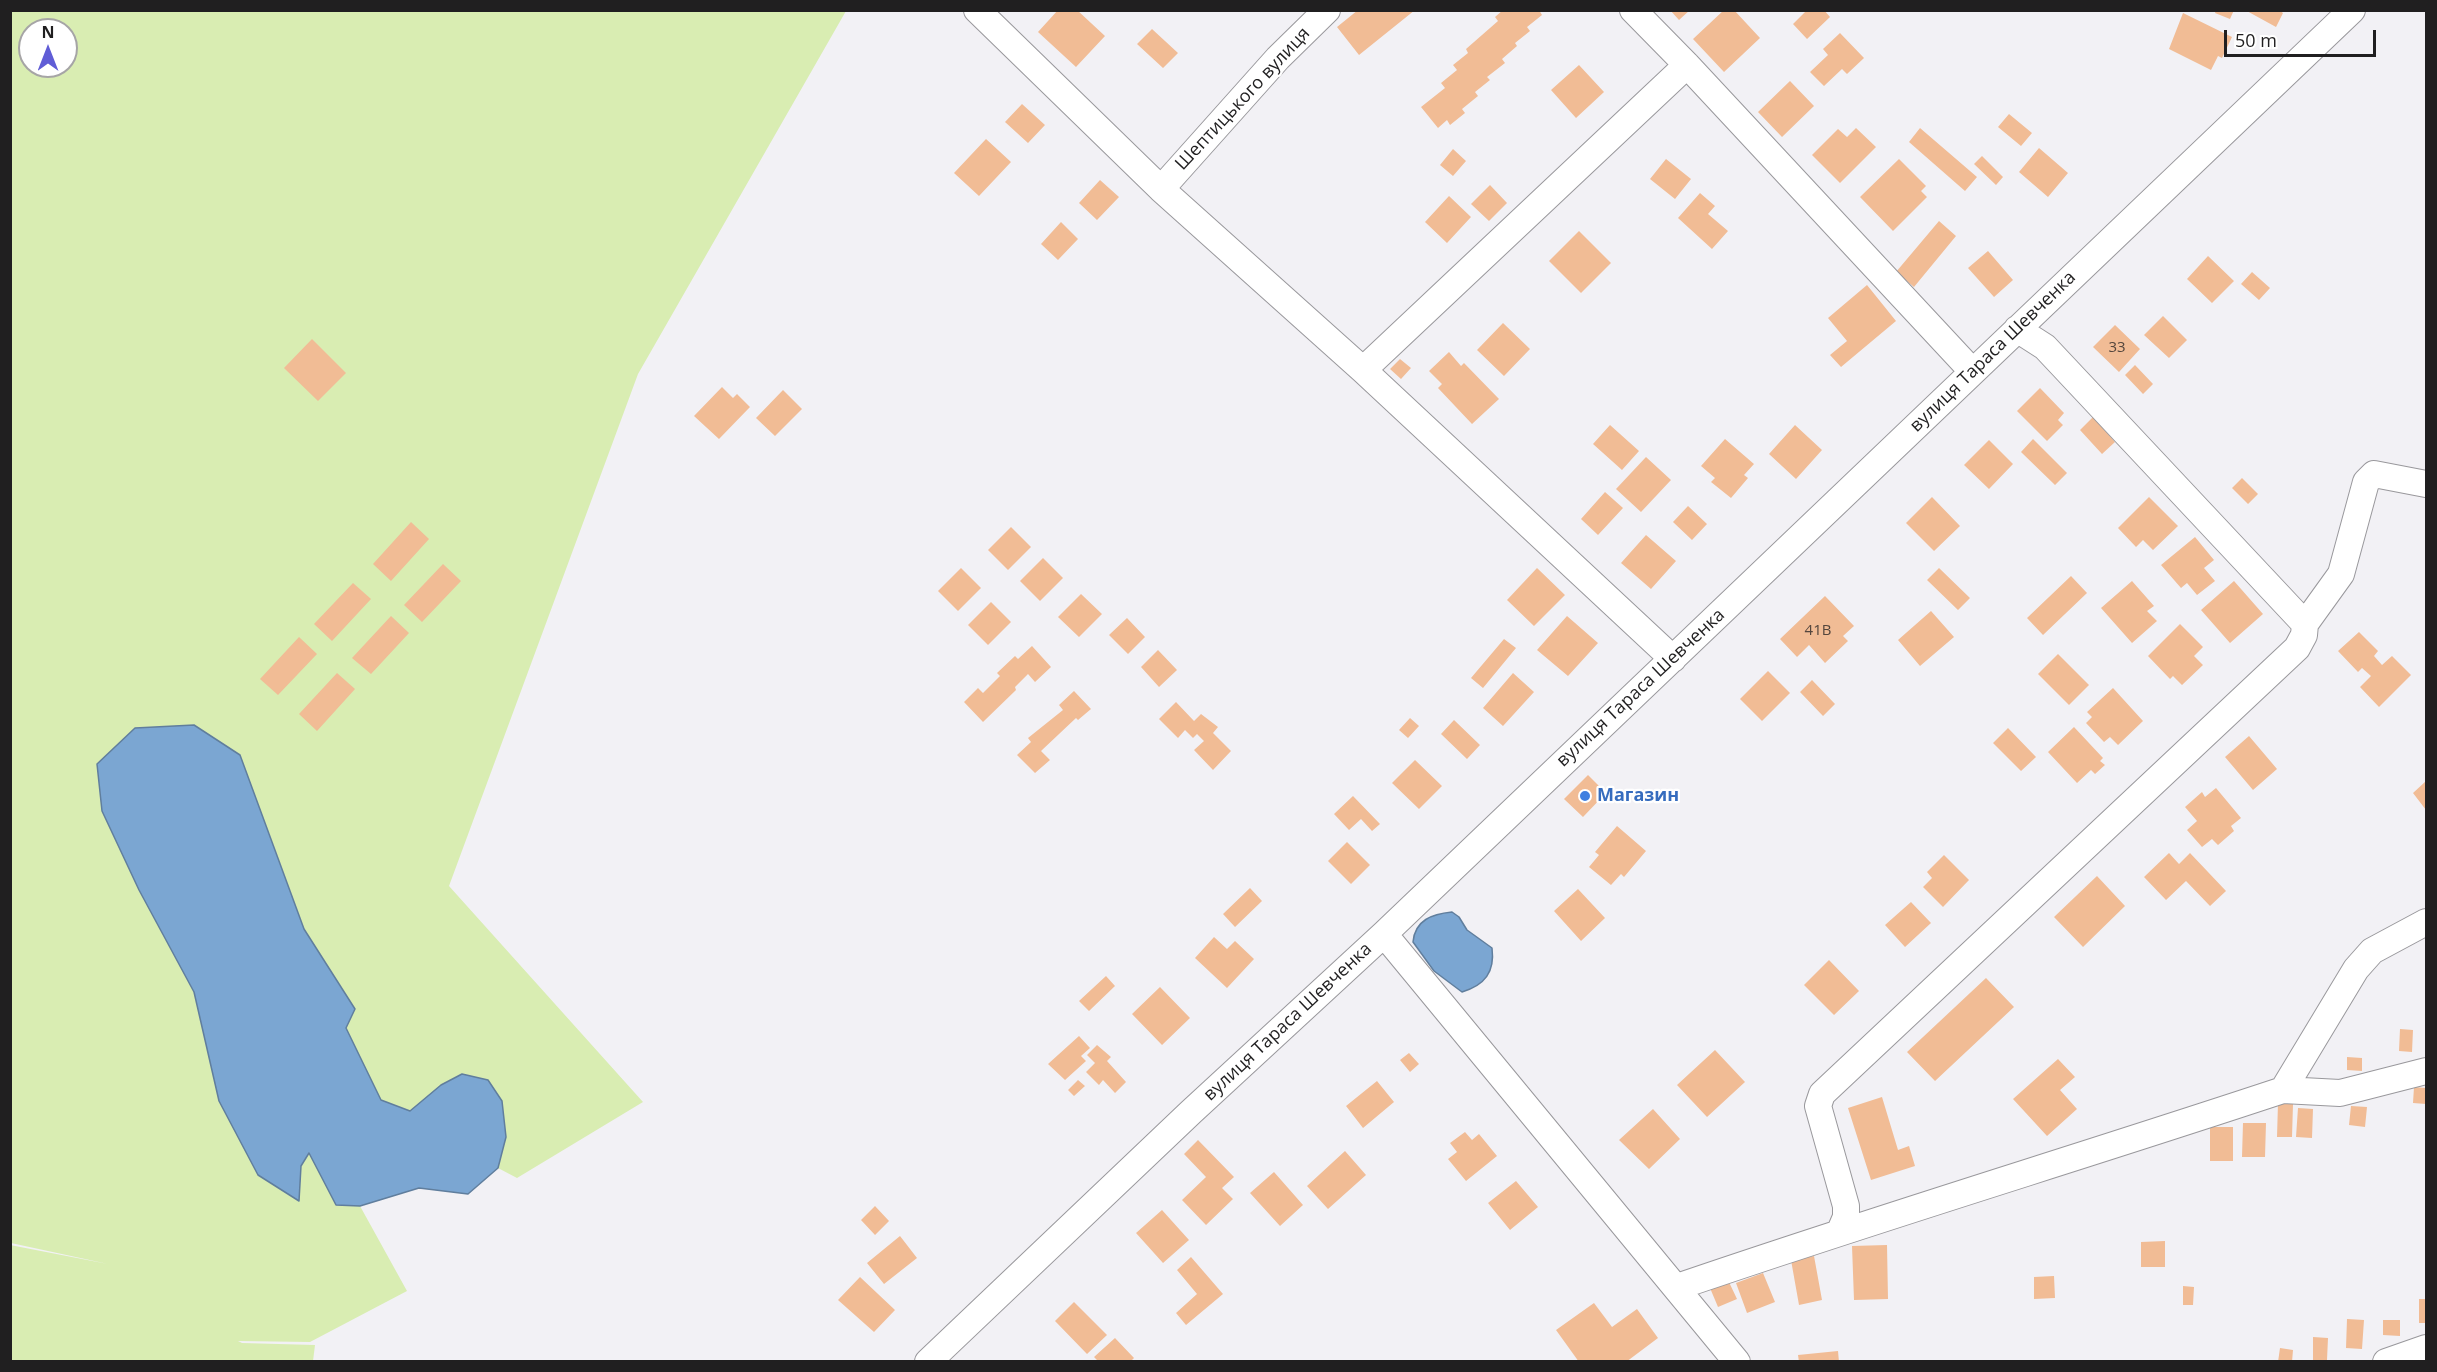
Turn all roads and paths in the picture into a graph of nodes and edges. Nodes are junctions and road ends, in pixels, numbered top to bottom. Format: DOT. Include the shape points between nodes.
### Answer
graph roads {
  1 [pos="977,10"];
  2 [pos="1326,10"];
  3 [pos="1633,10"];
  4 [pos="2352,10"];
  5 [pos="1687,65"];
  6 [pos="1161,189"];
  7 [pos="2017,329"];
  8 [pos="1363,370"];
  9 [pos="1972,371"];
  10 [pos="2427,484"];
  11 [pos="2305,624"];
  12 [pos="1673,659"];
  13 [pos="2427,922"];
  14 [pos="1384,934"];
  15 [pos="2427,1071"];
  16 [pos="2283,1090"];
  17 [pos="1840,1231"];
  18 [pos="1677,1287"];
  19 [pos="2427,1348"];
  20 [pos="928,1362"];
  21 [pos="1737,1362"];
  22 [pos="2386,1362"];
  1 -- 6 [label="street"];
  2 -- 6 [label="street, Шептицького вулиця"];
  3 -- 5 [label="street"];
  4 -- 7 [label="street, вулиця Тараса Шевченка"];
  5 -- 8 [label="street"];
  5 -- 9 [label="street"];
  6 -- 8 [label="street"];
  7 -- 9 [label="street, вулиця Тараса Шевченка"];
  7 -- 11 [label="street" via="2044,347"];
  8 -- 12 [label="street"];
  9 -- 12 [label="street, вулиця Тараса Шевченка"];
  10 -- 11 [label="street" via="2374,474 2366,482 2341,574"];
  11 -- 17 [label="street" via="2297,648 1822,1094 1818,1106 1847,1211"];
  12 -- 14 [label="street, вулиця Тараса Шевченка"];
  13 -- 16 [label="street" via="2372,951 2356,969"];
  14 -- 18 [label="street"];
  14 -- 20 [label="street, вулиця Тараса Шевченка"];
  15 -- 16 [label="street" via="2340,1093"];
  16 -- 17 [label="street"];
  17 -- 18 [label="street"];
  18 -- 21 [label="street"];
  19 -- 22 [label="street"];
}
